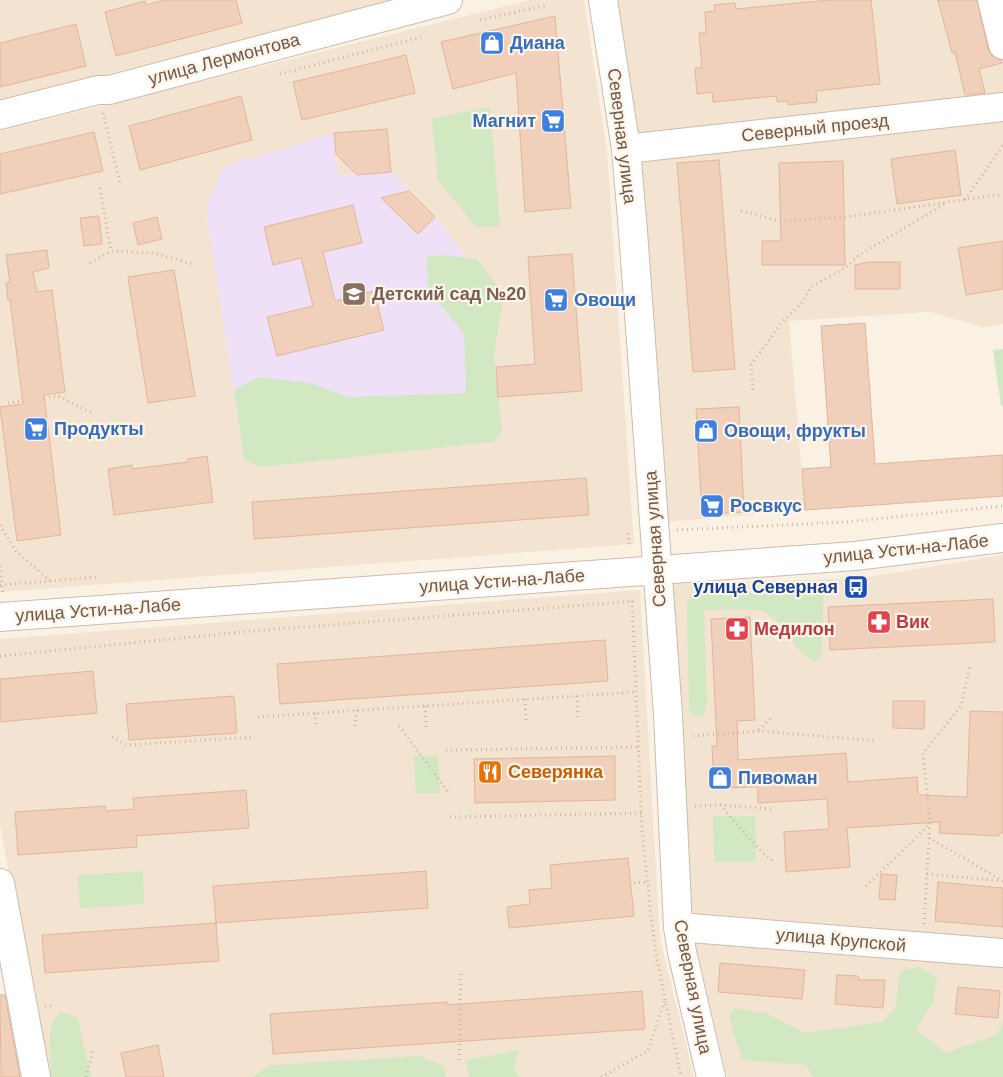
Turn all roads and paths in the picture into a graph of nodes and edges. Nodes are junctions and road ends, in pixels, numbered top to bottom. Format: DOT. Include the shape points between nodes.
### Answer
graph roads {
  1 [pos="448,0"];
  2 [pos="603,0"];
  3 [pos="992,0"];
  4 [pos="548,5"];
  5 [pos="480,20"];
  6 [pos="421,37"];
  7 [pos="1003,45"];
  8 [pos="280,74"];
  9 [pos="98,90"];
  10 [pos="1003,107"];
  11 [pos="0,115"];
  12 [pos="1003,146"];
  13 [pos="626,148"];
  14 [pos="120,183"];
  15 [pos="100,188"];
  16 [pos="1003,194"];
  17 [pos="965,200"];
  18 [pos="946,202"];
  19 [pos="742,211"];
  20 [pos="111,251"];
  21 [pos="90,262"];
  22 [pos="195,266"];
  23 [pos="753,390"];
  24 [pos="44,398"];
  25 [pos="23,401"];
  26 [pos="8,403"];
  27 [pos="92,413"];
  28 [pos="1003,506"];
  29 [pos="0,525"];
  30 [pos="678,530"];
  31 [pos="628,532"];
  32 [pos="1003,538"];
  33 [pos="629,544"];
  34 [pos="658,570"];
  35 [pos="97,577"];
  36 [pos="50,581"];
  37 [pos="0,585"];
  38 [pos="632,601"];
  39 [pos="0,617"];
  40 [pos="0,656"];
  41 [pos="970,666"];
  42 [pos="637,692"];
  43 [pos="576,696"];
  44 [pos="525,699"];
  45 [pos="425,706"];
  46 [pos="357,710"];
  47 [pos="315,713"];
  48 [pos="258,717"];
  49 [pos="771,718"];
  50 [pos="578,719"];
  51 [pos="526,722"];
  52 [pos="316,726"];
  53 [pos="355,726"];
  54 [pos="400,726"];
  55 [pos="426,727"];
  56 [pos="759,731"];
  57 [pos="688,736"];
  58 [pos="112,737"];
  59 [pos="255,737"];
  60 [pos="877,742"];
  61 [pos="639,748"];
  62 [pos="446,750"];
  63 [pos="448,792"];
  64 [pos="720,805"];
  65 [pos="692,806"];
  66 [pos="772,809"];
  67 [pos="642,813"];
  68 [pos="450,817"];
  69 [pos="930,823"];
  70 [pos="929,838"];
  71 [pos="774,862"];
  72 [pos="927,874"];
  73 [pos="1003,881"];
  74 [pos="647,882"];
  75 [pos="0,883"];
  76 [pos="634,883"];
  77 [pos="866,886"];
  78 [pos="678,927"];
  79 [pos="923,947"];
  80 [pos="1003,953"];
  81 [pos="461,971"];
  82 [pos="665,1000"];
  83 [pos="93,1051"];
  84 [pos="459,1060"];
  85 [pos="36,1077"];
  86 [pos="86,1077"];
  87 [pos="601,1077"];
  88 [pos="711,1077"];
  1 -- 9 [label="street, улица Лермонтова" via="109,90"];
  2 -- 13 [label="street, Северная улица"];
  3 -- 7 [label="street"];
  4 -- 5 [label="path"];
  6 -- 8 [label="path"];
  9 -- 11 [label="street, улица Лермонтова"];
  9 -- 14 [label="path"];
  10 -- 13 [label="street, Северный проезд"];
  12 -- 17 [label="path"];
  13 -- 34 [label="street, Северная улица"];
  15 -- 20 [label="path"];
  16 -- 17 [label="path"];
  17 -- 18 [label="path"];
  18 -- 19 [label="path" via="847,217 780,221"];
  18 -- 23 [label="path" via="811,287 751,365"];
  20 -- 21 [label="path"];
  20 -- 22 [label="path" via="154,253"];
  24 -- 27 [label="path" via="58,396"];
  25 -- 26 [label="path"];
  28 -- 30 [label="path" via="845,522"];
  29 -- 36 [label="path" via="16,551"];
  31 -- 33 [label="path"];
  32 -- 34 [label="street, улица Усти-на-Лабе" via="855,556"];
  34 -- 39 [label="street, улица Усти-на-Лабе"];
  34 -- 78 [label="street, Северная улица"];
  35 -- 36 [label="path"];
  36 -- 37 [label="path"];
  38 -- 40 [label="path" via="252,631"];
  41 -- 69 [label="path" via="961,706 923,753"];
  42 -- 43 [label="path"];
  43 -- 44 [label="path"];
  43 -- 50 [label="path"];
  44 -- 45 [label="path"];
  44 -- 51 [label="path"];
  45 -- 46 [label="path"];
  45 -- 55 [label="path"];
  46 -- 47 [label="path"];
  46 -- 53 [label="path"];
  47 -- 48 [label="path"];
  47 -- 52 [label="path"];
  49 -- 56 [label="path"];
  54 -- 63 [label="path"];
  56 -- 57 [label="path"];
  56 -- 60 [label="path"];
  58 -- 59 [label="path" via="127,745"];
  61 -- 62 [label="path"];
  64 -- 65 [label="path"];
  64 -- 66 [label="path"];
  64 -- 71 [label="path"];
  67 -- 68 [label="path"];
  69 -- 70 [label="path"];
  69 -- 77 [label="path"];
  70 -- 72 [label="path"];
  70 -- 73 [label="path"];
  72 -- 73 [label="path"];
  72 -- 79 [label="path"];
  74 -- 76 [label="path"];
  75 -- 85 [label="street"];
  78 -- 79 [label="street, улица Крупской"];
  78 -- 88 [label="street, Северная улица"];
  79 -- 80 [label="street, улица Крупской"];
  81 -- 84 [label="path"];
  82 -- 87 [label="path" via="648,1050"];
  83 -- 86 [label="path"];
}
